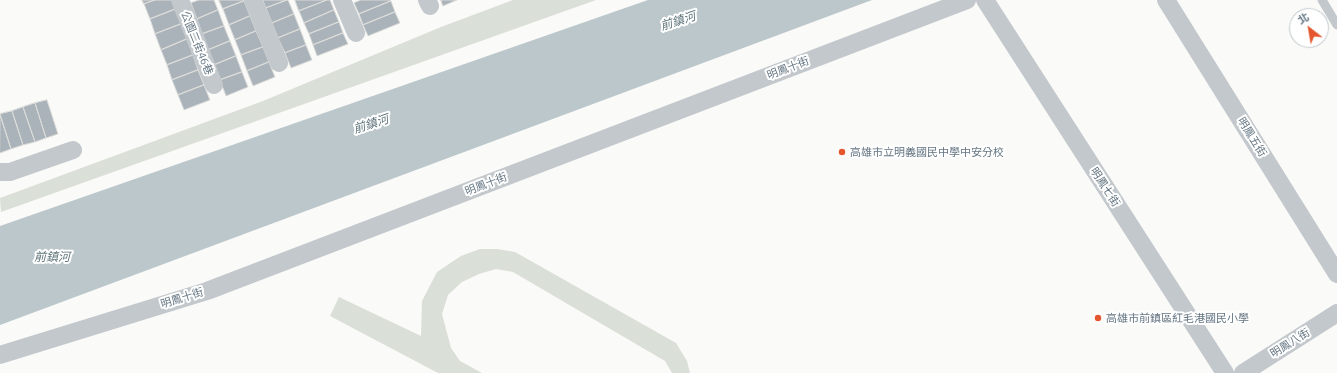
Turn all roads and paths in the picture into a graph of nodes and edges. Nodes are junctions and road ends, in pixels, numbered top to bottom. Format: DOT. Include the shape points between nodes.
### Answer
graph roads {
  1 [pos="180,0"];
  2 [pos="253,0"];
  3 [pos="342,0"];
  4 [pos="967,0"];
  5 [pos="985,0"];
  6 [pos="1166,0"];
  7 [pos="1322,0"];
  8 [pos="1337,25"];
  9 [pos="356,33"];
  10 [pos="279,63"];
  11 [pos="214,85"];
  12 [pos="73,150"];
  13 [pos="0,172"];
  14 [pos="1337,274"];
  15 [pos="1337,313"];
  16 [pos="0,355"];
  17 [pos="1225,373"];
  18 [pos="1243,373"];
  1 -- 11 [label="street, 公園二街46巷"];
  2 -- 10 [label="street"];
  3 -- 9 [label="street"];
  4 -- 16 [label="street, 明鳳十街" via="207,291"];
  5 -- 17 [label="street, 明鳳七街"];
  6 -- 14 [label="street, 明鳳五街"];
  7 -- 8 [label="lane"];
  12 -- 13 [label="street" via="10,172"];
  15 -- 18 [label="street, 明鳳八街"];
}
